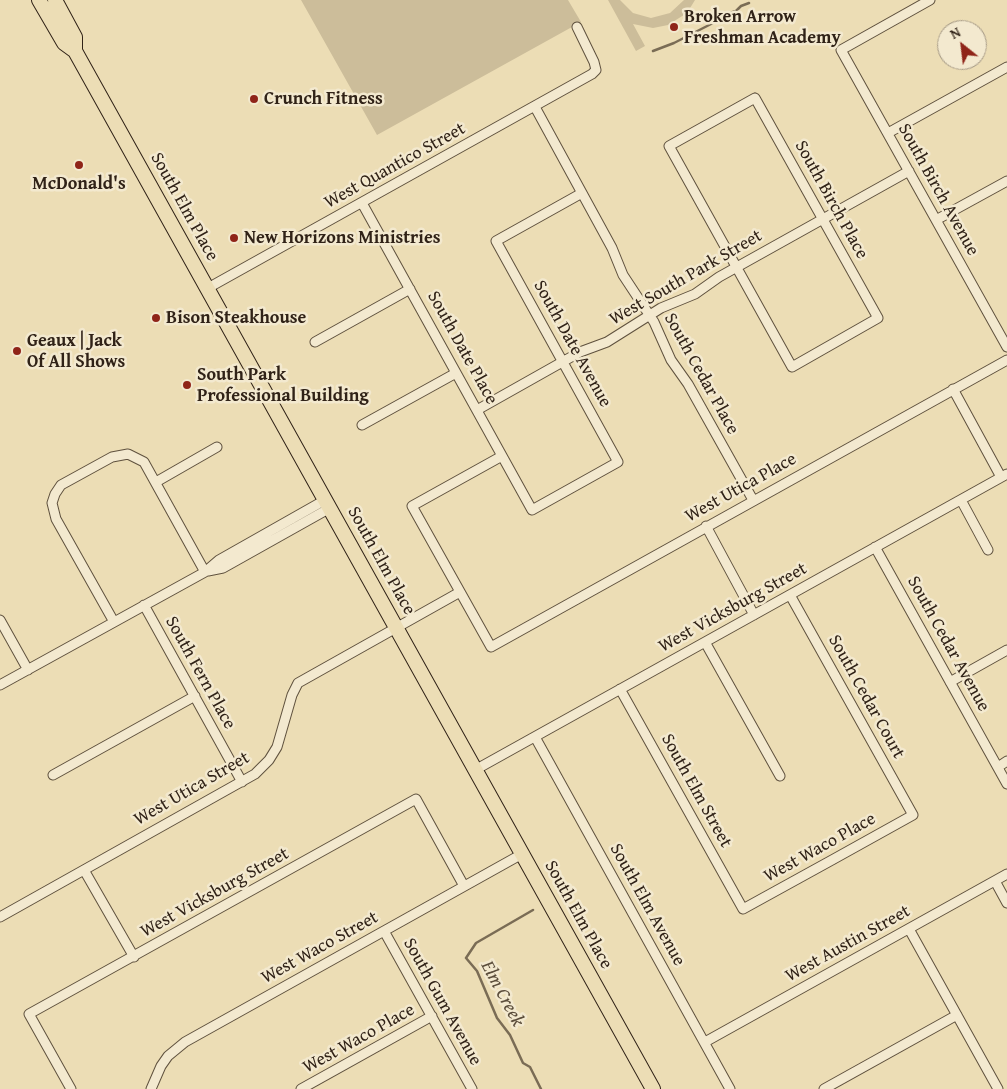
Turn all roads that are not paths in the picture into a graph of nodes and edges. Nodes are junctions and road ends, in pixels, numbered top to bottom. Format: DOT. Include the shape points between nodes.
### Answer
graph roads {
  1 [pos="39,0"];
  2 [pos="54,0"];
  3 [pos="930,0"];
  4 [pos="577,27"];
  5 [pos="75,51"];
  6 [pos="1007,67"];
  7 [pos="535,107"];
  8 [pos="888,133"];
  9 [pos="909,171"];
  10 [pos="1007,181"];
  11 [pos="582,193"];
  12 [pos="362,203"];
  13 [pos="822,219"];
  14 [pos="936,220"];
  15 [pos="736,267"];
  16 [pos="208,288"];
  17 [pos="410,289"];
  18 [pos="650,314"];
  19 [pos="315,342"];
  20 [pos="1007,347"];
  21 [pos="1007,360"];
  22 [pos="563,362"];
  23 [pos="456,373"];
  24 [pos="953,389"];
  25 [pos="477,410"];
  26 [pos="362,425"];
  27 [pos="217,448"];
  28 [pos="502,456"];
  29 [pos="1004,476"];
  30 [pos="156,482"];
  31 [pos="753,500"];
  32 [pos="961,500"];
  33 [pos="327,504"];
  34 [pos="532,510"];
  35 [pos="706,526"];
  36 [pos="875,547"];
  37 [pos="988,550"];
  38 [pos="205,572"];
  39 [pos="460,592"];
  40 [pos="790,595"];
  41 [pos="144,605"];
  42 [pos="754,615"];
  43 [pos="0,620"];
  44 [pos="114,622"];
  45 [pos="396,627"];
  46 [pos="705,642"];
  47 [pos="1007,650"];
  48 [pos="28,670"];
  49 [pos="950,682"];
  50 [pos="0,685"];
  51 [pos="620,689"];
  52 [pos="195,696"];
  53 [pos="535,737"];
  54 [pos="1007,761"];
  55 [pos="998,767"];
  56 [pos="475,770"];
  57 [pos="52,775"];
  58 [pos="780,776"];
  59 [pos="242,782"];
  60 [pos="1007,784"];
  61 [pos="913,815"];
  62 [pos="522,854"];
  63 [pos="84,870"];
  64 [pos="1007,874"];
  65 [pos="995,881"];
  66 [pos="464,886"];
  67 [pos="1007,903"];
  68 [pos="743,909"];
  69 [pos="0,917"];
  70 [pos="909,929"];
  71 [pos="384,931"];
  72 [pos="134,956"];
  73 [pos="957,1015"];
  74 [pos="432,1016"];
  75 [pos="705,1042"];
  76 [pos="70,1089"];
  77 [pos="151,1089"];
  78 [pos="302,1089"];
  79 [pos="472,1089"];
  80 [pos="653,1089"];
  81 [pos="730,1089"];
  82 [pos="824,1089"];
  83 [pos="998,1089"];
  1 -- 5 [label="main road, South Elm Place" via="64,43"];
  2 -- 5 [label="main road, South Elm Place" via="75,37"];
  3 -- 8 [label="street, South Birch Avenue" via="841,50"];
  4 -- 7 [label="street, West Quantico Street" via="596,70"];
  5 -- 16 [label="main road, South Elm Place"];
  6 -- 8 [label="street"];
  7 -- 11 [label="street, South Cedar Place"];
  7 -- 12 [label="street, West Quantico Street"];
  8 -- 9 [label="street, South Birch Avenue"];
  9 -- 13 [label="street, West South Park Street"];
  9 -- 14 [label="street, South Birch Avenue"];
  10 -- 14 [label="street"];
  11 -- 18 [label="street, South Cedar Place" via="623,275"];
  11 -- 22 [label="street, South Date Avenue" via="496,241"];
  12 -- 16 [label="street, West Quantico Street"];
  12 -- 17 [label="street, South Date Place"];
  13 -- 15 [label="street, West South Park Street"];
  13 -- 15 [label="street, South Birch Place" via="878,318 792,367"];
  13 -- 15 [label="street, South Birch Place" via="755,98 669,146"];
  14 -- 20 [label="street, South Birch Avenue"];
  15 -- 18 [label="street, West South Park Street" via="695,294"];
  16 -- 33 [label="main road, South Elm Place"];
  17 -- 19 [label="street"];
  17 -- 23 [label="street, South Date Place"];
  18 -- 22 [label="street, West South Park Street" via="614,338"];
  18 -- 31 [label="street, South Cedar Place" via="671,360 688,384"];
  21 -- 24 [label="street, West Utica Place"];
  22 -- 25 [label="street, West South Park Street"];
  22 -- 34 [label="street, South Date Avenue" via="618,462"];
  23 -- 25 [label="street, South Date Place"];
  23 -- 26 [label="street"];
  24 -- 29 [label="street"];
  24 -- 31 [label="street, West Utica Place"];
  25 -- 28 [label="street, South Date Place"];
  27 -- 30 [label="street"];
  28 -- 34 [label="street, South Date Place"];
  28 -- 39 [label="street" via="412,506"];
  29 -- 32 [label="street, West Vicksburg Street"];
  30 -- 38 [label="street"];
  30 -- 44 [label="street" via="144,462 128,454 112,457 62,486 52,503 56,519"];
  31 -- 35 [label="street, West Utica Place"];
  32 -- 36 [label="street, West Vicksburg Street"];
  32 -- 37 [label="street"];
  33 -- 38 [label="street" via="219,560"];
  33 -- 45 [label="main road, South Elm Place"];
  35 -- 39 [label="street, West Utica Place" via="491,647"];
  35 -- 42 [label="street"];
  36 -- 40 [label="street, West Vicksburg Street"];
  36 -- 49 [label="street, South Cedar Avenue"];
  38 -- 41 [label="street"];
  39 -- 45 [label="street, West Utica Street"];
  40 -- 42 [label="street, West Vicksburg Street"];
  40 -- 61 [label="street, South Cedar Court"];
  41 -- 44 [label="street"];
  41 -- 52 [label="street, South Fern Place"];
  42 -- 46 [label="street, West Vicksburg Street"];
  43 -- 48 [label="street"];
  44 -- 48 [label="street"];
  45 -- 56 [label="main road, South Elm Place"];
  45 -- 59 [label="street, West Utica Street" via="298,683 273,754 263,768"];
  46 -- 51 [label="street, West Vicksburg Street"];
  46 -- 58 [label="street"];
  47 -- 49 [label="street"];
  48 -- 50 [label="street"];
  49 -- 55 [label="street, South Cedar Avenue"];
  51 -- 53 [label="street, West Vicksburg Street"];
  51 -- 68 [label="street, South Elm Street"];
  52 -- 57 [label="street"];
  52 -- 59 [label="street, South Fern Place"];
  53 -- 56 [label="street, West Vicksburg Street"];
  53 -- 75 [label="street, South Elm Avenue"];
  54 -- 55 [label="street"];
  55 -- 60 [label="street, South Cedar Avenue"];
  56 -- 62 [label="main road, South Elm Place"];
  59 -- 63 [label="street, West Utica Street"];
  61 -- 68 [label="street, West Waco Place"];
  62 -- 66 [label="street, West Waco Street"];
  62 -- 80 [label="main road, South Elm Place"];
  63 -- 69 [label="street, West Utica Street"];
  63 -- 72 [label="street"];
  64 -- 65 [label="street, West Austin Street"];
  65 -- 67 [label="street"];
  65 -- 70 [label="street, West Austin Street"];
  66 -- 71 [label="street, West Waco Street"];
  66 -- 72 [label="street, West Vicksburg Street" via="416,799"];
  70 -- 73 [label="street"];
  70 -- 75 [label="street, West Austin Street"];
  71 -- 74 [label="street, South Gum Avenue"];
  71 -- 77 [label="street, West Waco Street" via="185,1042 168,1056"];
  72 -- 76 [label="street, West Vicksburg Street" via="29,1014"];
  73 -- 82 [label="street"];
  73 -- 83 [label="street"];
  74 -- 78 [label="street, West Waco Place"];
  74 -- 79 [label="street, South Gum Avenue"];
  75 -- 81 [label="street, South Elm Avenue"];
}
